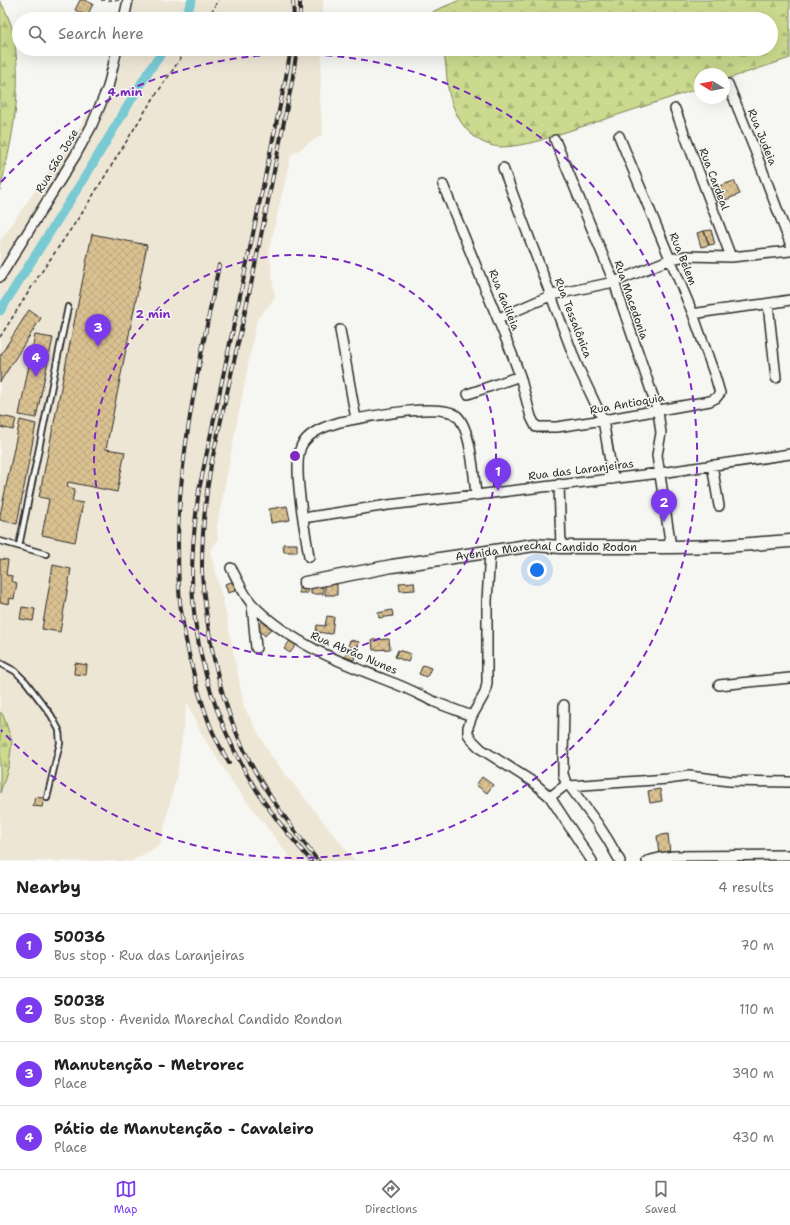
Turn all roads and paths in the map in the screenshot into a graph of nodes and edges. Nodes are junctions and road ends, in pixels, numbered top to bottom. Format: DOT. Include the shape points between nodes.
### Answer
graph roads {
  1 [pos="100,0"];
  2 [pos="128,0"];
  3 [pos="218,0"];
  4 [pos="125,12"];
  5 [pos="212,12"];
  6 [pos="115,56"];
  7 [pos="182,56"];
  8 [pos="730,89"];
  9 [pos="675,110"];
  10 [pos="619,136"];
  11 [pos="555,140"];
  12 [pos="503,168"];
  13 [pos="443,185"];
  14 [pos="790,243"];
  15 [pos="790,251"];
  16 [pos="732,257"];
  17 [pos="671,259"];
  18 [pos="0,276"];
  19 [pos="614,282"];
  20 [pos="552,295"];
  21 [pos="790,300"];
  22 [pos="768,304"];
  23 [pos="68,307"];
  24 [pos="693,314"];
  25 [pos="498,318"];
  26 [pos="340,330"];
  27 [pos="0,337"];
  28 [pos="520,376"];
  29 [pos="776,378"];
  30 [pos="720,393"];
  31 [pos="468,394"];
  32 [pos="658,411"];
  33 [pos="356,419"];
  34 [pos="603,420"];
  35 [pos="536,427"];
  36 [pos="790,454"];
  37 [pos="712,465"];
  38 [pos="660,473"];
  39 [pos="613,478"];
  40 [pos="559,484"];
  41 [pos="476,496"];
  42 [pos="719,506"];
  43 [pos="303,518"];
  44 [pos="0,541"];
  45 [pos="790,541"];
  46 [pos="19,546"];
  47 [pos="561,547"];
  48 [pos="671,547"];
  49 [pos="490,551"];
  50 [pos="46,554"];
  51 [pos="309,557"];
  52 [pos="231,568"];
  53 [pos="305,583"];
  54 [pos="252,604"];
  55 [pos="256,648"];
  56 [pos="0,663"];
  57 [pos="790,678"];
  58 [pos="719,686"];
  59 [pos="564,705"];
  60 [pos="472,716"];
  61 [pos="790,782"];
  62 [pos="568,785"];
  63 [pos="550,797"];
  64 [pos="47,798"];
  65 [pos="790,855"];
  66 [pos="592,861"];
  67 [pos="620,861"];
  68 [pos="647,861"];
  1 -- 2 [label="path"];
  2 -- 4 [label="street"];
  3 -- 5 [label="path"];
  6 -- 18 [label="street, Rua São Jose" via="108,87 91,127"];
  7 -- 27 [label="path"];
  8 -- 14 [label="street, Rua Judeia"];
  9 -- 16 [label="street, Rua Cardeal"];
  10 -- 17 [label="street, Rua Belem"];
  11 -- 19 [label="street, Rua Macedonia"];
  12 -- 20 [label="street, Rua Tessalônica"];
  13 -- 25 [label="street, Rua Galileia"];
  15 -- 16 [label="street"];
  16 -- 17 [label="street" via="686,256"];
  17 -- 19 [label="street"];
  17 -- 24 [label="street, Rua Belem"];
  19 -- 20 [label="street"];
  19 -- 32 [label="street, Rua Macedonia"];
  20 -- 25 [label="street"];
  20 -- 34 [label="street, Rua Tessalônica" via="577,364"];
  21 -- 22 [label="street"];
  22 -- 24 [label="street"];
  22 -- 29 [label="street"];
  23 -- 46 [label="lane"];
  24 -- 30 [label="street, Rua Belem"];
  25 -- 28 [label="street, Rua Galileia"];
  26 -- 33 [label="street"];
  28 -- 31 [label="street"];
  28 -- 35 [label="street, Rua Galileia"];
  30 -- 32 [label="street, Rua Antioquia" via="710,401"];
  32 -- 34 [label="street, Rua Antioquia"];
  32 -- 38 [label="street, Rua Macedonia" via="661,433 657,454"];
  33 -- 41 [label="street" via="425,409 449,411 457,416 470,447"];
  33 -- 43 [label="street" via="318,430 303,442 298,458"];
  34 -- 35 [label="street, Rua Antioquia" via="557,427"];
  34 -- 39 [label="street, Rua Tessalônica"];
  36 -- 37 [label="street, Rua das Laranjeiras"];
  37 -- 38 [label="street, Rua das Laranjeiras"];
  37 -- 42 [label="street"];
  38 -- 39 [label="street, Rua das Laranjeiras"];
  38 -- 48 [label="street, Rua Macedonia"];
  39 -- 40 [label="street, Rua das Laranjeiras"];
  40 -- 41 [label="street, Rua das Laranjeiras"];
  40 -- 47 [label="street"];
  41 -- 43 [label="street, Rua das Laranjeiras" via="388,505"];
  43 -- 51 [label="street"];
  44 -- 46 [label="lane"];
  45 -- 48 [label="street, Avenida Marechal Candido Rodon"];
  46 -- 50 [label="lane"];
  47 -- 48 [label="street, Avenida Marechal Candido Rodon"];
  47 -- 49 [label="street, Avenida Marechal Candido Rodon" via="534,545"];
  49 -- 53 [label="street, Avenida Marechal Candido Rodon"];
  49 -- 60 [label="street" via="487,683 485,693"];
  52 -- 54 [label="street, Rua Abrão Nunes"];
  54 -- 55 [label="street"];
  54 -- 60 [label="street, Rua Abrão Nunes" via="308,647"];
  56 -- 64 [label="lane" via="15,671 26,682 59,730 60,743"];
  57 -- 58 [label="street"];
  59 -- 62 [label="street" via="563,774"];
  60 -- 63 [label="street" via="468,727 468,734 472,740 481,749 533,782"];
  61 -- 62 [label="street" via="729,781 690,776"];
  62 -- 63 [label="street"];
  62 -- 67 [label="street" via="597,822"];
  63 -- 66 [label="street"];
  65 -- 68 [label="street" via="674,856"];
}
